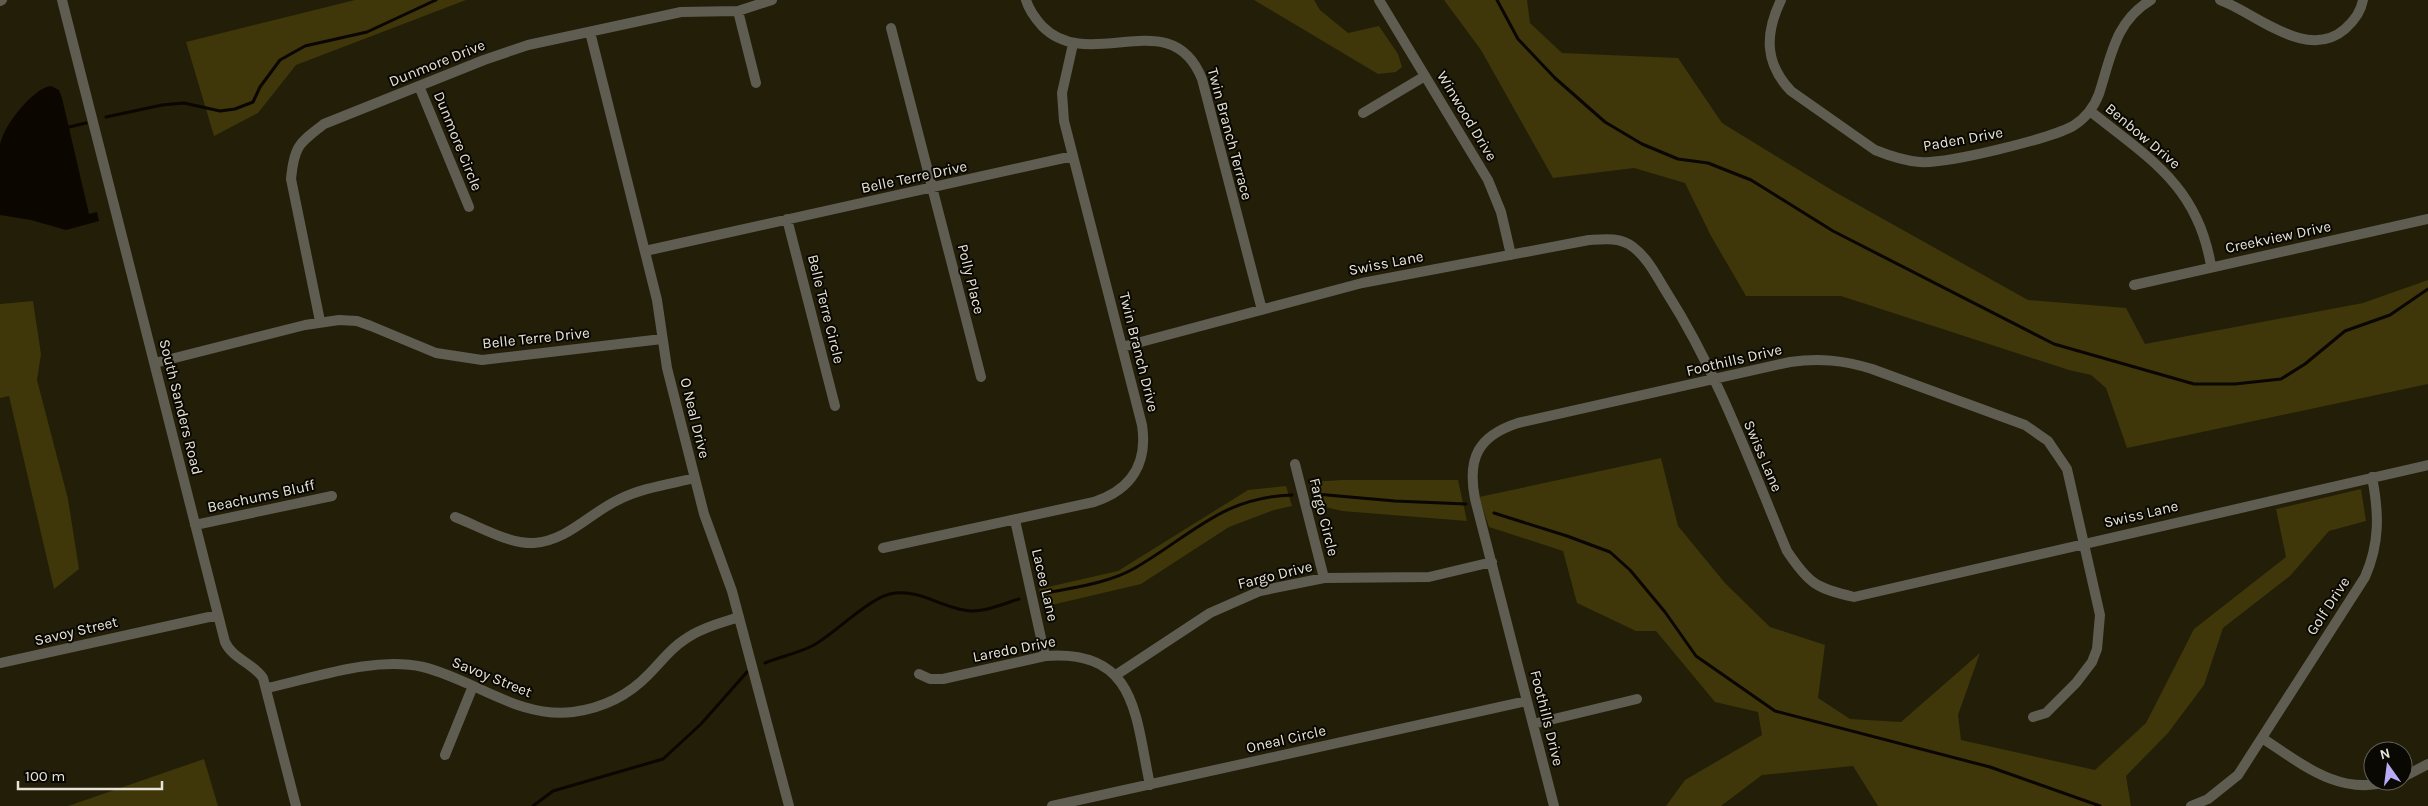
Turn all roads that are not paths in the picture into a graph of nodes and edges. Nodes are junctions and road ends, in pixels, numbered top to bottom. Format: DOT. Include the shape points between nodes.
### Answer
graph roads {
  1 [pos="62,0"];
  2 [pos="772,0"];
  3 [pos="1026,0"];
  4 [pos="1379,0"];
  5 [pos="1781,0"];
  6 [pos="2151,0"];
  7 [pos="2220,0"];
  8 [pos="2363,0"];
  9 [pos="738,11"];
  10 [pos="891,28"];
  11 [pos="590,32"];
  12 [pos="1073,44"];
  13 [pos="1425,76"];
  14 [pos="756,83"];
  15 [pos="420,86"];
  16 [pos="2090,111"];
  17 [pos="1363,112"];
  18 [pos="1073,156"];
  19 [pos="932,189"];
  20 [pos="469,207"];
  21 [pos="787,219"];
  22 [pos="2428,219"];
  23 [pos="644,251"];
  24 [pos="1510,255"];
  25 [pos="2211,266"];
  26 [pos="2134,284"];
  27 [pos="1262,310"];
  28 [pos="320,321"];
  29 [pos="662,339"];
  30 [pos="1122,347"];
  31 [pos="155,363"];
  32 [pos="980,377"];
  33 [pos="1715,380"];
  34 [pos="835,406"];
  35 [pos="1295,464"];
  36 [pos="2428,464"];
  37 [pos="2372,477"];
  38 [pos="695,478"];
  39 [pos="332,496"];
  40 [pos="455,517"];
  41 [pos="1014,520"];
  42 [pos="195,525"];
  43 [pos="2084,542"];
  44 [pos="884,548"];
  45 [pos="1492,562"];
  46 [pos="1324,578"];
  47 [pos="218,615"];
  48 [pos="740,617"];
  49 [pos="1045,656"];
  50 [pos="1,660"];
  51 [pos="919,674"];
  52 [pos="1116,675"];
  53 [pos="473,686"];
  54 [pos="267,688"];
  55 [pos="1637,699"];
  56 [pos="1527,701"];
  57 [pos="2033,717"];
  58 [pos="1533,724"];
  59 [pos="2262,738"];
  60 [pos="445,755"];
  61 [pos="2428,764"];
  62 [pos="2413,772"];
  63 [pos="1150,785"];
  64 [pos="2363,785"];
  65 [pos="1078,803"];
  66 [pos="296,806"];
  67 [pos="789,806"];
  68 [pos="1052,806"];
  69 [pos="1554,806"];
  70 [pos="2191,806"];
  1 -- 31 [label="street, South Sanders Road"];
  2 -- 9 [label="street, Dunmore Drive"];
  3 -- 12 [label="street" via="1047,30"];
  4 -- 13 [label="street, Winwood Drive"];
  5 -- 16 [label="street, Paden Drive" via="1773,17 1768,43 1772,63 1783,82 1875,150 1891,156 1932,162 2036,140 2073,125"];
  6 -- 16 [label="street, Paden Drive" via="2135,11 2122,28"];
  7 -- 8 [label="street" via="2281,31 2316,40 2330,38 2348,26"];
  9 -- 11 [label="street, Dunmore Drive" via="682,12"];
  9 -- 14 [label="street"];
  10 -- 19 [label="street, Polly Place"];
  11 -- 15 [label="street, Dunmore Drive" via="528,46"];
  11 -- 23 [label="street, O Neal Drive"];
  12 -- 18 [label="street, Twin Branch Drive" via="1061,106"];
  12 -- 27 [label="street, Twin Branch Terrace" via="1160,41 1177,47 1192,59 1202,79"];
  13 -- 17 [label="street"];
  13 -- 24 [label="street, Winwood Drive" via="1488,180 1501,212"];
  15 -- 20 [label="street, Dunmore Circle"];
  15 -- 28 [label="street, Dunmore Drive" via="324,124 301,141 293,158 291,179"];
  16 -- 25 [label="street, Benbow Drive" via="2153,161 2177,186 2195,213"];
  18 -- 19 [label="street, Belle Terre Drive"];
  18 -- 30 [label="street, Twin Branch Drive"];
  19 -- 21 [label="street, Belle Terre Drive"];
  19 -- 32 [label="street, Polly Place"];
  21 -- 23 [label="street, Belle Terre Drive"];
  21 -- 34 [label="street, Belle Terre Circle"];
  22 -- 25 [label="street, Creekview Drive"];
  23 -- 29 [label="street, O Neal Drive" via="657,300"];
  24 -- 27 [label="street, Swiss Lane" via="1362,282"];
  24 -- 33 [label="street, Swiss Lane" via="1604,239 1633,246 1650,266 1686,322"];
  25 -- 26 [label="street, Creekview Drive"];
  27 -- 30 [label="street, Swiss Lane"];
  28 -- 29 [label="street, Belle Terre Drive" via="356,321 436,353 482,360"];
  28 -- 31 [label="street, Belle Terre Drive"];
  29 -- 38 [label="street, O Neal Drive"];
  30 -- 41 [label="street, Twin Branch Drive" via="1143,436 1141,457 1131,478 1107,498"];
  31 -- 42 [label="street, South Sanders Road"];
  33 -- 43 [label="street, Foothills Drive" via="1810,359 1847,361 2025,425 2048,441 2063,460"];
  33 -- 43 [label="street, Swiss Lane" via="1787,551 1798,568 1820,588 1854,597"];
  33 -- 45 [label="street, Foothills Drive" via="1518,424 1489,437 1476,452 1472,484"];
  35 -- 46 [label="street, Fargo Circle"];
  36 -- 37 [label="street, Swiss Lane"];
  37 -- 43 [label="street, Swiss Lane"];
  37 -- 59 [label="street, Golf Drive" via="2378,517 2377,540 2370,566"];
  38 -- 40 [label="street" via="620,499 566,533 544,542 517,540"];
  38 -- 48 [label="street, O Neal Drive" via="704,514"];
  39 -- 42 [label="street, Beachums Bluff"];
  41 -- 44 [label="street, Twin Branch Drive"];
  41 -- 49 [label="street, Lacee Lane"];
  42 -- 47 [label="street, South Sanders Road"];
  43 -- 57 [label="street, Foothills Drive" via="2100,615 2097,649 2092,662 2076,683 2046,713"];
  45 -- 46 [label="street, Fargo Drive" via="1429,577"];
  45 -- 56 [label="street, Foothills Drive"];
  46 -- 52 [label="street, Fargo Drive" via="1260,590 1232,602"];
  47 -- 50 [label="street, Savoy Street"];
  47 -- 54 [label="street, South Sanders Road" via="227,647 259,672"];
  48 -- 53 [label="street, Savoy Street" via="686,638 631,690 600,706 571,712 540,711"];
  48 -- 67 [label="street, O Neal Drive"];
  49 -- 51 [label="street, Laredo Drive" via="943,679 930,679"];
  49 -- 52 [label="street, Laredo Drive" via="1087,658"];
  52 -- 63 [label="street, Laredo Drive" via="1134,710"];
  53 -- 54 [label="street, Savoy Street" via="421,667 389,664"];
  53 -- 60 [label="street"];
  54 -- 66 [label="street, South Sanders Road"];
  55 -- 58 [label="street"];
  56 -- 58 [label="street, Foothills Drive"];
  56 -- 63 [label="street, Oneal Circle"];
  58 -- 69 [label="street, Foothills Drive"];
  59 -- 64 [label="street" via="2312,771 2343,784"];
  59 -- 70 [label="street, Golf Drive" via="2238,775 2208,799"];
  61 -- 62 [label="street"];
  63 -- 65 [label="street, Oneal Circle"];
  65 -- 68 [label="street, Oneal Circle"];
}
